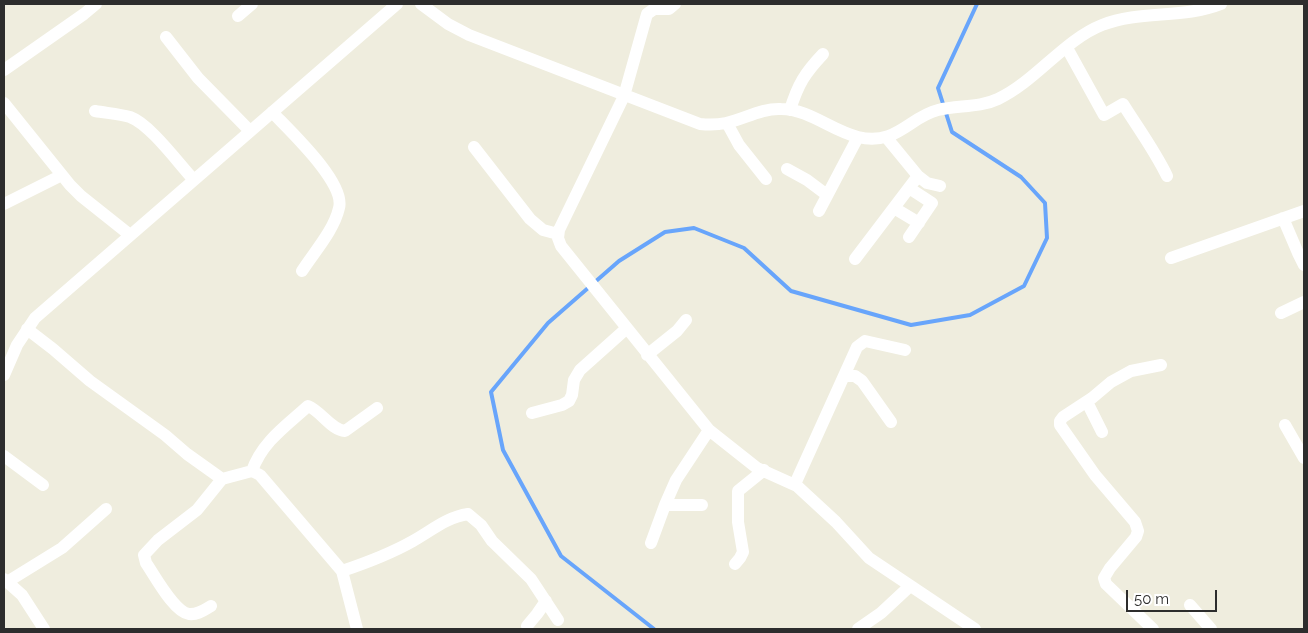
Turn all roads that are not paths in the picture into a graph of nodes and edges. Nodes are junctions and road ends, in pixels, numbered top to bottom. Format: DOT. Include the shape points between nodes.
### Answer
graph roads {
  1 [pos="96,4"];
  2 [pos="252,4"];
  3 [pos="397,4"];
  4 [pos="421,4"];
  5 [pos="675,4"];
  6 [pos="1221,4"];
  7 [pos="238,16"];
  8 [pos="166,37"];
  9 [pos="1067,48"];
  10 [pos="823,54"];
  11 [pos="4,70"];
  12 [pos="624,96"];
  13 [pos="4,103"];
  14 [pos="790,110"];
  15 [pos="95,111"];
  16 [pos="272,112"];
  17 [pos="727,123"];
  18 [pos="250,131"];
  19 [pos="858,137"];
  20 [pos="886,137"];
  21 [pos="474,147"];
  22 [pos="787,169"];
  23 [pos="62,176"];
  24 [pos="918,176"];
  25 [pos="1167,176"];
  26 [pos="766,179"];
  27 [pos="194,180"];
  28 [pos="940,186"];
  29 [pos="909,188"];
  30 [pos="827,195"];
  31 [pos="4,204"];
  32 [pos="894,208"];
  33 [pos="819,211"];
  34 [pos="1304,211"];
  35 [pos="1283,218"];
  36 [pos="919,224"];
  37 [pos="558,234"];
  38 [pos="130,235"];
  39 [pos="909,237"];
  40 [pos="1171,258"];
  41 [pos="855,259"];
  42 [pos="1304,264"];
  43 [pos="302,271"];
  44 [pos="1304,302"];
  45 [pos="1281,312"];
  46 [pos="686,320"];
  47 [pos="627,328"];
  48 [pos="27,330"];
  49 [pos="905,350"];
  50 [pos="647,354"];
  51 [pos="1161,365"];
  52 [pos="4,375"];
  53 [pos="844,376"];
  54 [pos="1087,402"];
  55 [pos="377,408"];
  56 [pos="532,413"];
  57 [pos="891,422"];
  58 [pos="1284,425"];
  59 [pos="709,430"];
  60 [pos="1102,432"];
  61 [pos="4,456"];
  62 [pos="1304,458"];
  63 [pos="252,470"];
  64 [pos="764,470"];
  65 [pos="222,479"];
  66 [pos="794,484"];
  67 [pos="43,485"];
  68 [pos="665,505"];
  69 [pos="702,505"];
  70 [pos="106,509"];
  71 [pos="651,543"];
  72 [pos="735,564"];
  73 [pos="342,571"];
  74 [pos="5,580"];
  75 [pos="910,586"];
  76 [pos="546,601"];
  77 [pos="1190,605"];
  78 [pos="211,606"];
  79 [pos="558,620"];
  80 [pos="527,626"];
  81 [pos="44,629"];
  82 [pos="357,629"];
  83 [pos="858,629"];
  84 [pos="975,629"];
  85 [pos="1152,629"];
  86 [pos="1210,629"];
  1 -- 11 [label="street"];
  2 -- 7 [label="street"];
  3 -- 16 [label="street"];
  4 -- 12 [label="street" via="469,35"];
  5 -- 12 [label="street" via="669,10 649,12"];
  6 -- 9 [label="street" via="1197,11 1112,21 1083,34"];
  8 -- 18 [label="street" via="198,78"];
  9 -- 20 [label="street" via="998,99 937,110"];
  9 -- 25 [label="street" via="1104,115 1123,104"];
  10 -- 14 [label="street" via="807,71"];
  12 -- 17 [label="street" via="700,124"];
  12 -- 37 [label="street"];
  13 -- 23 [label="street"];
  14 -- 17 [label="street" via="774,109"];
  14 -- 19 [label="street"];
  15 -- 27 [label="street" via="131,118 142,125"];
  16 -- 18 [label="street"];
  16 -- 43 [label="street" via="329,174 340,200 330,228"];
  17 -- 26 [label="street" via="739,145"];
  18 -- 27 [label="street"];
  19 -- 20 [label="street"];
  19 -- 30 [label="street"];
  20 -- 24 [label="street"];
  21 -- 37 [label="street" via="530,219 543,230"];
  22 -- 30 [label="street"];
  23 -- 31 [label="street"];
  23 -- 38 [label="street" via="81,196"];
  24 -- 28 [label="street"];
  24 -- 29 [label="street"];
  27 -- 38 [label="street"];
  29 -- 32 [label="street"];
  29 -- 36 [label="street" via="932,203"];
  30 -- 33 [label="street"];
  32 -- 36 [label="street"];
  32 -- 41 [label="street"];
  34 -- 35 [label="street"];
  35 -- 40 [label="street"];
  35 -- 42 [label="street"];
  36 -- 39 [label="street"];
  37 -- 47 [label="street" via="561,246"];
  38 -- 48 [label="street" via="35,318"];
  44 -- 45 [label="street"];
  46 -- 50 [label="street"];
  47 -- 50 [label="street"];
  47 -- 56 [label="street" via="580,370 569,401"];
  48 -- 52 [label="street"];
  48 -- 65 [label="street"];
  49 -- 53 [label="street" via="865,341 857,347"];
  50 -- 59 [label="street"];
  51 -- 54 [label="street" via="1131,371 1111,382"];
  53 -- 57 [label="street" via="855,376 862,381"];
  53 -- 66 [label="street"];
  54 -- 60 [label="street"];
  54 -- 85 [label="street" via="1063,417 1060,425 1094,475 1135,522 1136,537 1104,578 1106,584"];
  55 -- 63 [label="street" via="346,431 341,431 309,406 306,407 269,440"];
  58 -- 62 [label="street"];
  59 -- 64 [label="street"];
  59 -- 68 [label="street" via="676,480"];
  61 -- 67 [label="street"];
  63 -- 65 [label="street"];
  63 -- 73 [label="street" via="260,475"];
  64 -- 66 [label="street"];
  64 -- 72 [label="street" via="738,492 743,552"];
  65 -- 78 [label="street" via="197,510 144,555 146,563 179,610 189,614 200,613"];
  66 -- 75 [label="street" via="836,522 868,558"];
  68 -- 69 [label="street"];
  68 -- 71 [label="street"];
  70 -- 74 [label="street" via="62,548"];
  73 -- 76 [label="street" via="374,560 455,516 468,514 530,579"];
  73 -- 82 [label="street"];
  74 -- 81 [label="street" via="22,594"];
  75 -- 83 [label="street"];
  75 -- 84 [label="street"];
  76 -- 79 [label="street"];
  76 -- 80 [label="street"];
  77 -- 86 [label="street"];
}
